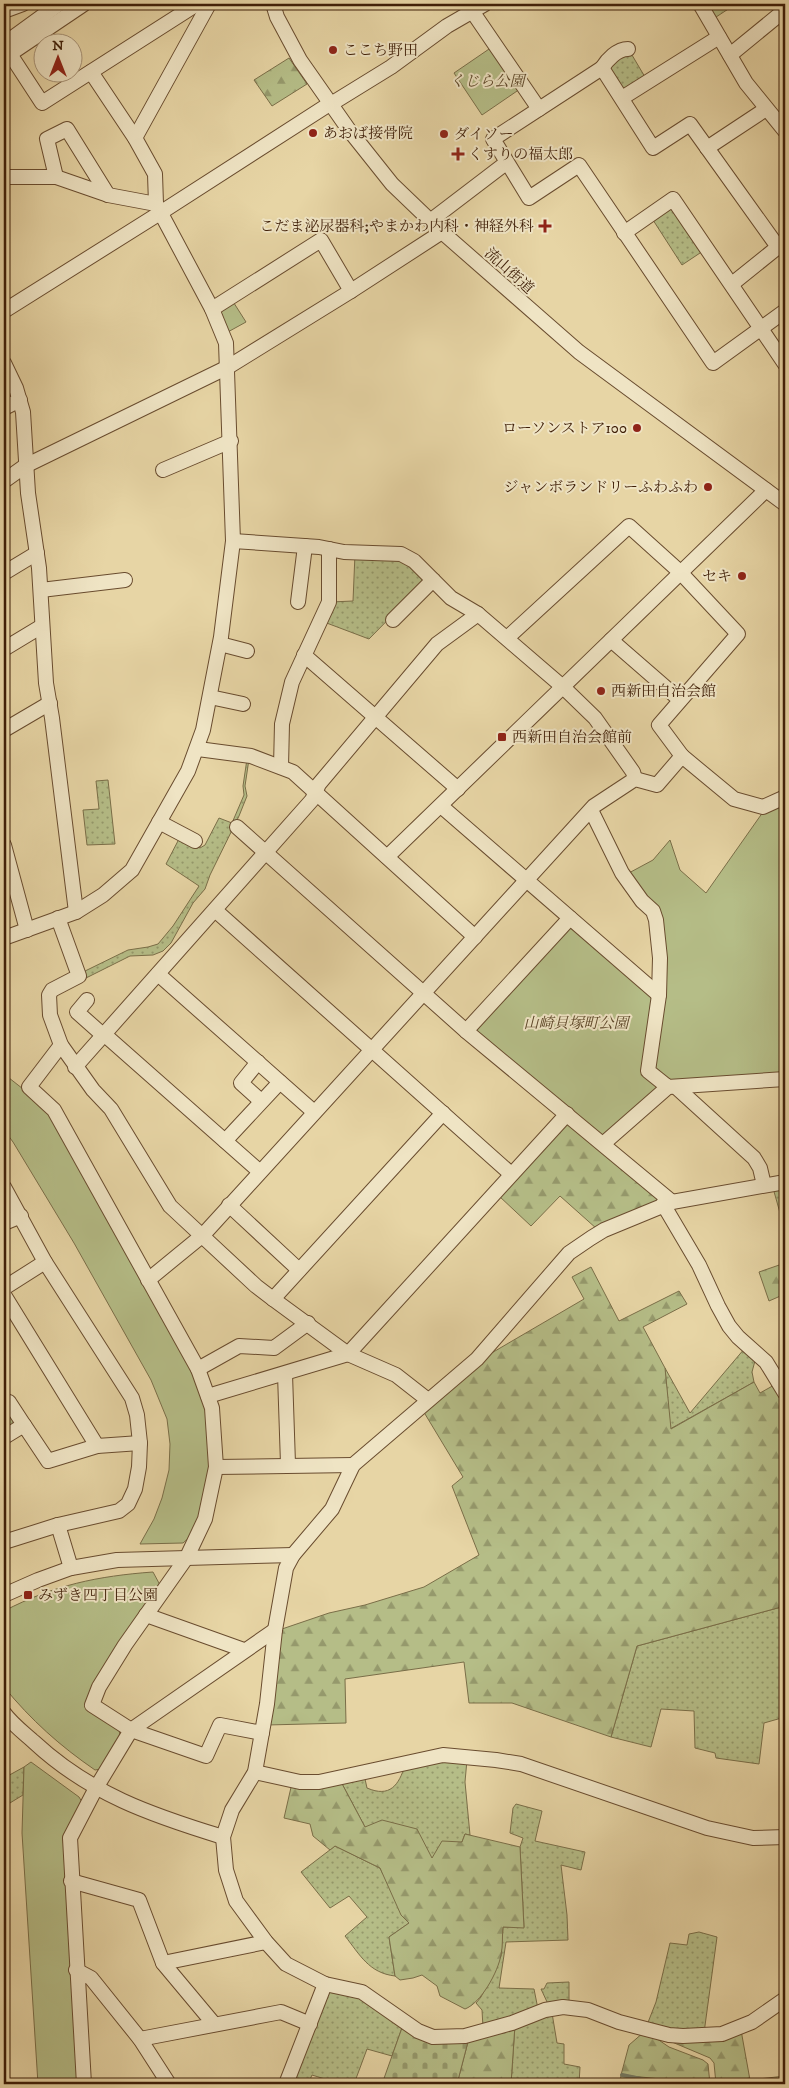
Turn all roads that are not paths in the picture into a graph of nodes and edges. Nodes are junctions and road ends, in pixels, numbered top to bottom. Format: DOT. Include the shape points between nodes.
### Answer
graph roads {
  1 [pos="23,4"];
  2 [pos="59,4"];
  3 [pos="84,4"];
  4 [pos="197,4"];
  5 [pos="208,4"];
  6 [pos="273,4"];
  7 [pos="484,4"];
  8 [pos="700,4"];
  9 [pos="785,10"];
  10 [pos="4,11"];
  11 [pos="472,11"];
  12 [pos="181,14"];
  13 [pos="193,30"];
  14 [pos="719,37"];
  15 [pos="628,48"];
  16 [pos="6,52"];
  17 [pos="730,55"];
  18 [pos="602,68"];
  19 [pos="91,72"];
  20 [pos="622,98"];
  21 [pos="331,104"];
  22 [pos="766,108"];
  23 [pos="539,109"];
  24 [pos="785,130"];
  25 [pos="135,138"];
  26 [pos="707,148"];
  27 [pos="506,163"];
  28 [pos="4,177"];
  29 [pos="56,177"];
  30 [pos="108,195"];
  31 [pos="158,209"];
  32 [pos="430,221"];
  33 [pos="442,232"];
  34 [pos="624,232"];
  35 [pos="732,284"];
  36 [pos="351,291"];
  37 [pos="212,309"];
  38 [pos="4,310"];
  39 [pos="785,311"];
  40 [pos="762,329"];
  41 [pos="4,363"];
  42 [pos="785,364"];
  43 [pos="228,367"];
  44 [pos="20,400"];
  45 [pos="4,408"];
  46 [pos="231,441"];
  47 [pos="26,466"];
  48 [pos="163,470"];
  49 [pos="4,481"];
  50 [pos="778,494"];
  51 [pos="233,541"];
  52 [pos="305,546"];
  53 [pos="329,549"];
  54 [pos="37,552"];
  55 [pos="680,572"];
  56 [pos="4,573"];
  57 [pos="125,580"];
  58 [pos="433,580"];
  59 [pos="41,590"];
  60 [pos="298,602"];
  61 [pos="478,614"];
  62 [pos="393,620"];
  63 [pos="42,626"];
  64 [pos="507,638"];
  65 [pos="611,640"];
  66 [pos="220,644"];
  67 [pos="4,649"];
  68 [pos="248,651"];
  69 [pos="304,655"];
  70 [pos="563,687"];
  71 [pos="210,697"];
  72 [pos="680,700"];
  73 [pos="50,703"];
  74 [pos="243,704"];
  75 [pos="375,717"];
  76 [pos="4,730"];
  77 [pos="198,749"];
  78 [pos="682,756"];
  79 [pos="281,767"];
  80 [pos="635,779"];
  81 [pos="458,789"];
  82 [pos="315,792"];
  83 [pos="785,797"];
  84 [pos="441,806"];
  85 [pos="591,810"];
  86 [pos="159,822"];
  87 [pos="237,826"];
  88 [pos="195,842"];
  89 [pos="4,845"];
  90 [pos="266,853"];
  91 [pos="387,857"];
  92 [pos="526,881"];
  93 [pos="215,910"];
  94 [pos="76,912"];
  95 [pos="58,918"];
  96 [pos="570,918"];
  97 [pos="27,930"];
  98 [pos="474,937"];
  99 [pos="4,938"];
  100 [pos="158,974"];
  101 [pos="423,994"];
  102 [pos="659,995"];
  103 [pos="87,1000"];
  104 [pos="466,1031"];
  105 [pos="105,1036"];
  106 [pos="61,1045"];
  107 [pos="372,1049"];
  108 [pos="258,1062"];
  109 [pos="75,1067"];
  110 [pos="780,1080"];
  111 [pos="280,1082"];
  112 [pos="672,1087"];
  113 [pos="785,1090"];
  114 [pos="261,1101"];
  115 [pos="314,1112"];
  116 [pos="443,1113"];
  117 [pos="567,1114"];
  118 [pos="225,1141"];
  119 [pos="604,1144"];
  120 [pos="260,1172"];
  121 [pos="512,1174"];
  122 [pos="785,1182"];
  123 [pos="764,1185"];
  124 [pos="4,1187"];
  125 [pos="668,1203"];
  126 [pos="229,1205"];
  127 [pos="21,1216"];
  128 [pos="4,1223"];
  129 [pos="203,1235"];
  130 [pos="46,1262"];
  131 [pos="299,1270"];
  132 [pos="148,1280"];
  133 [pos="4,1288"];
  134 [pos="4,1295"];
  135 [pos="273,1299"];
  136 [pos="308,1323"];
  137 [pos="348,1354"];
  138 [pos="198,1369"];
  139 [pos="285,1374"];
  140 [pos="785,1393"];
  141 [pos="208,1396"];
  142 [pos="428,1400"];
  143 [pos="4,1406"];
  144 [pos="24,1425"];
  145 [pos="4,1432"];
  146 [pos="140,1443"];
  147 [pos="97,1446"];
  148 [pos="288,1464"];
  149 [pos="353,1465"];
  150 [pos="216,1466"];
  151 [pos="58,1525"];
  152 [pos="4,1542"];
  153 [pos="293,1555"];
  154 [pos="186,1557"];
  155 [pos="71,1568"];
  156 [pos="4,1595"];
  157 [pos="146,1615"];
  158 [pos="275,1630"];
  159 [pos="244,1650"];
  160 [pos="4,1713"];
  161 [pos="131,1730"];
  162 [pos="262,1733"];
  163 [pos="255,1772"];
  164 [pos="96,1788"];
  165 [pos="785,1836"];
  166 [pos="222,1837"];
  167 [pos="71,1881"];
  168 [pos="266,1942"];
  169 [pos="163,1963"];
  170 [pos="76,1970"];
  171 [pos="325,1984"];
  172 [pos="785,1999"];
  173 [pos="214,2024"];
  174 [pos="310,2024"];
  175 [pos="140,2039"];
  176 [pos="84,2084"];
  177 [pos="169,2084"];
  178 [pos="286,2084"];
  1 -- 10 [label="street"];
  2 -- 16 [label="street"];
  3 -- 16 [label="street"];
  4 -- 12 [label="street"];
  5 -- 13 [label="street"];
  6 -- 21 [label="street, 流山街道" via="300,60"];
  7 -- 11 [label="street"];
  8 -- 14 [label="street"];
  9 -- 17 [label="street"];
  11 -- 21 [label="street"];
  11 -- 23 [label="street"];
  12 -- 13 [label="street"];
  12 -- 19 [label="street"];
  13 -- 25 [label="street"];
  14 -- 17 [label="street"];
  14 -- 20 [label="street"];
  15 -- 18 [label="street" via="606,61"];
  16 -- 19 [label="street" via="42,103"];
  17 -- 22 [label="street"];
  18 -- 20 [label="street"];
  18 -- 23 [label="street"];
  19 -- 25 [label="street"];
  20 -- 26 [label="street" via="654,148 690,124"];
  21 -- 31 [label="street"];
  21 -- 32 [label="street, 流山街道" via="392,184"];
  22 -- 24 [label="street"];
  22 -- 26 [label="street"];
  23 -- 27 [label="street" via="493,139"];
  25 -- 31 [label="street" via="155,174"];
  26 -- 35 [label="street" via="778,248"];
  27 -- 32 [label="street"];
  27 -- 34 [label="street" via="529,198 579,165"];
  28 -- 29 [label="street"];
  29 -- 30 [label="street"];
  29 -- 30 [label="street" via="46,139 67,129"];
  30 -- 31 [label="street"];
  31 -- 37 [label="street"];
  31 -- 38 [label="street"];
  32 -- 33 [label="street, 流山街道"];
  33 -- 36 [label="street"];
  33 -- 50 [label="street, 流山街道" via="579,352"];
  34 -- 35 [label="street" via="673,199"];
  34 -- 40 [label="street" via="713,363"];
  35 -- 40 [label="street"];
  36 -- 37 [label="street" via="321,240"];
  36 -- 43 [label="street"];
  37 -- 43 [label="street" via="226,343"];
  39 -- 40 [label="street"];
  40 -- 42 [label="street"];
  41 -- 44 [label="street"];
  43 -- 46 [label="street"];
  43 -- 47 [label="street"];
  44 -- 45 [label="street"];
  44 -- 47 [label="street"];
  46 -- 48 [label="street"];
  46 -- 51 [label="street"];
  47 -- 49 [label="street"];
  47 -- 54 [label="street"];
  50 -- 55 [label="street"];
  51 -- 52 [label="street"];
  51 -- 66 [label="street"];
  52 -- 53 [label="street"];
  52 -- 60 [label="street"];
  53 -- 58 [label="street" via="401,554 414,561"];
  53 -- 69 [label="street" via="329,602"];
  54 -- 56 [label="street"];
  54 -- 59 [label="street"];
  55 -- 64 [label="street" via="629,526"];
  55 -- 65 [label="street"];
  55 -- 72 [label="street" via="738,634"];
  57 -- 59 [label="street"];
  58 -- 61 [label="street" via="450,598"];
  58 -- 62 [label="street"];
  59 -- 63 [label="street"];
  61 -- 64 [label="street"];
  61 -- 75 [label="street" via="437,644"];
  63 -- 67 [label="street"];
  63 -- 73 [label="street"];
  64 -- 70 [label="street"];
  65 -- 70 [label="street"];
  65 -- 72 [label="street"];
  66 -- 68 [label="street"];
  66 -- 71 [label="street"];
  69 -- 75 [label="street"];
  69 -- 79 [label="street" via="286,704"];
  70 -- 80 [label="street" via="595,718"];
  70 -- 81 [label="street"];
  71 -- 74 [label="street"];
  71 -- 77 [label="street"];
  72 -- 78 [label="street" via="659,725"];
  73 -- 76 [label="street"];
  73 -- 94 [label="street"];
  75 -- 81 [label="street"];
  75 -- 82 [label="street"];
  77 -- 79 [label="street" via="251,756"];
  77 -- 86 [label="street"];
  78 -- 80 [label="street" via="657,785"];
  78 -- 83 [label="street" via="734,799 763,807"];
  79 -- 82 [label="street" via="293,772"];
  80 -- 85 [label="street"];
  81 -- 84 [label="street"];
  82 -- 90 [label="street" via="312,800"];
  82 -- 91 [label="street"];
  84 -- 91 [label="street"];
  84 -- 92 [label="street"];
  85 -- 92 [label="street"];
  85 -- 102 [label="street" via="622,873 653,911 660,958"];
  86 -- 88 [label="street"];
  86 -- 94 [label="street" via="132,870 103,895"];
  87 -- 90 [label="street"];
  89 -- 97 [label="street"];
  90 -- 93 [label="street"];
  90 -- 101 [label="street"];
  91 -- 98 [label="street"];
  92 -- 96 [label="street"];
  92 -- 98 [label="street"];
  93 -- 100 [label="street"];
  93 -- 107 [label="street"];
  94 -- 95 [label="street"];
  95 -- 97 [label="street"];
  95 -- 106 [label="street" via="79,976 52,990 49,995 50,1015"];
  96 -- 102 [label="street"];
  96 -- 104 [label="street"];
  97 -- 99 [label="street"];
  98 -- 101 [label="street"];
  100 -- 105 [label="street"];
  100 -- 108 [label="street"];
  101 -- 104 [label="street"];
  101 -- 107 [label="street"];
  102 -- 112 [label="street" via="648,1071"];
  103 -- 105 [label="street" via="77,1012"];
  104 -- 117 [label="street"];
  105 -- 109 [label="street"];
  105 -- 118 [label="street"];
  106 -- 109 [label="street"];
  106 -- 132 [label="street" via="29,1087 57,1115"];
  107 -- 115 [label="street"];
  107 -- 116 [label="street"];
  108 -- 111 [label="street"];
  108 -- 114 [label="street" via="241,1083"];
  109 -- 129 [label="street" via="111,1109 170,1206"];
  110 -- 112 [label="street"];
  110 -- 113 [label="street"];
  111 -- 114 [label="street"];
  111 -- 115 [label="street"];
  112 -- 119 [label="street"];
  112 -- 123 [label="street" via="754,1158"];
  114 -- 118 [label="street"];
  115 -- 120 [label="street"];
  116 -- 121 [label="street"];
  116 -- 131 [label="street"];
  117 -- 119 [label="street"];
  117 -- 121 [label="street"];
  118 -- 120 [label="street"];
  119 -- 125 [label="street"];
  120 -- 126 [label="street"];
  121 -- 137 [label="street"];
  122 -- 123 [label="street"];
  123 -- 125 [label="street"];
  124 -- 127 [label="street"];
  125 -- 140 [label="street" via="729,1326 766,1362"];
  125 -- 142 [label="street" via="604,1230 569,1253 477,1359"];
  126 -- 129 [label="street"];
  126 -- 131 [label="street"];
  127 -- 128 [label="street"];
  127 -- 130 [label="street"];
  129 -- 132 [label="street"];
  129 -- 135 [label="street"];
  130 -- 133 [label="street"];
  130 -- 146 [label="street" via="128,1390 137,1415"];
  131 -- 135 [label="street"];
  132 -- 138 [label="street"];
  134 -- 147 [label="street"];
  135 -- 136 [label="street"];
  136 -- 137 [label="street"];
  136 -- 138 [label="street" via="274,1348 239,1346"];
  137 -- 139 [label="street"];
  137 -- 142 [label="street" via="396,1375"];
  138 -- 141 [label="street"];
  139 -- 141 [label="street"];
  139 -- 148 [label="street"];
  141 -- 150 [label="street" via="212,1408"];
  142 -- 149 [label="street"];
  143 -- 144 [label="street" via="10,1402"];
  144 -- 145 [label="street" via="6,1436"];
  144 -- 147 [label="street" via="48,1461"];
  146 -- 147 [label="street"];
  146 -- 151 [label="street" via="135,1489 128,1504 119,1511"];
  148 -- 149 [label="street"];
  148 -- 150 [label="street"];
  149 -- 153 [label="street" via="332,1509"];
  150 -- 154 [label="street" via="205,1519"];
  151 -- 152 [label="street"];
  151 -- 155 [label="street"];
  153 -- 154 [label="street"];
  153 -- 158 [label="street" via="286,1568"];
  154 -- 155 [label="street" via="117,1560"];
  154 -- 157 [label="street"];
  155 -- 156 [label="street"];
  157 -- 159 [label="street"];
  157 -- 161 [label="street" via="103,1680 92,1704"];
  158 -- 159 [label="street"];
  158 -- 162 [label="street"];
  159 -- 161 [label="street"];
  160 -- 164 [label="street" via="43,1751"];
  161 -- 162 [label="street" via="206,1756 220,1725"];
  161 -- 164 [label="street"];
  162 -- 163 [label="street"];
  163 -- 165 [label="street" via="300,1782 319,1782 443,1755 496,1760 520,1764 707,1828 753,1838"];
  163 -- 166 [label="street" via="232,1810"];
  164 -- 166 [label="street" via="139,1810"];
  164 -- 167 [label="street" via="70,1838"];
  166 -- 168 [label="street" via="226,1870 236,1901"];
  167 -- 169 [label="street" via="139,1900"];
  167 -- 170 [label="street"];
  168 -- 169 [label="street"];
  168 -- 171 [label="street" via="286,1964"];
  169 -- 173 [label="street"];
  170 -- 175 [label="street" via="91,1978"];
  170 -- 176 [label="street"];
  171 -- 172 [label="street" via="362,1992 418,2031 433,2037 465,2036 563,2006 588,2010 669,2035 722,2034 752,2022"];
  171 -- 174 [label="street"];
  173 -- 174 [label="street" via="281,2012"];
  173 -- 175 [label="street"];
  174 -- 178 [label="street"];
  175 -- 177 [label="street"];
}
